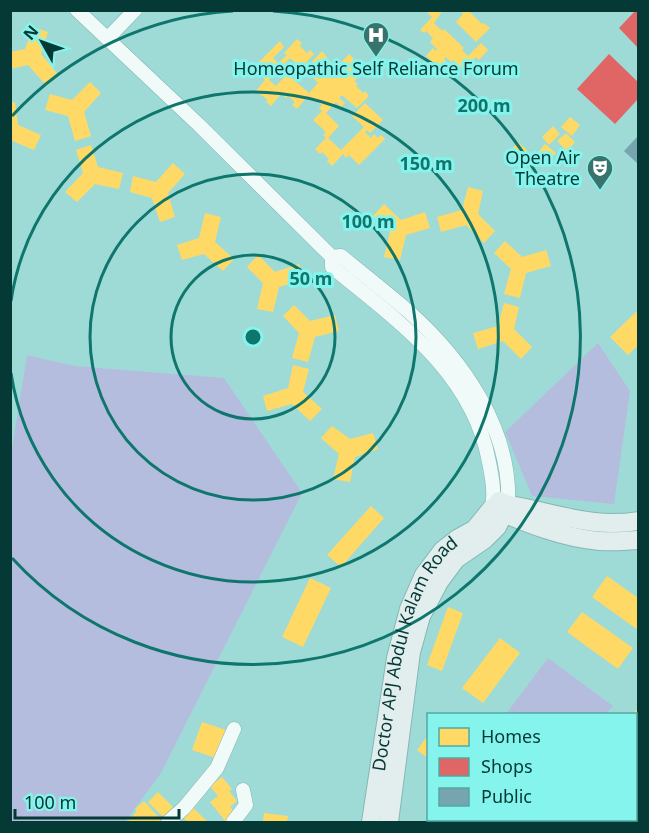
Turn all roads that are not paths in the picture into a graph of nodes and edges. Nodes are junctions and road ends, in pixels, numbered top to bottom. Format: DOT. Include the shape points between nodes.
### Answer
graph roads {
  1 [pos="77,10"];
  2 [pos="135,10"];
  3 [pos="108,38"];
  4 [pos="500,506"];
  5 [pos="639,521"];
  6 [pos="639,540"];
  7 [pos="234,729"];
  8 [pos="243,790"];
  9 [pos="168,822"];
  10 [pos="233,822"];
  11 [pos="371,822"];
  12 [pos="389,822"];
  1 -- 3 [label="street"];
  2 -- 3 [label="street"];
  3 -- 4 [label="street" via="332,257 332,267 409,312 442,346 483,400 494,425 509,492"];
  4 -- 5 [label="street" via="585,522 614,525"];
  4 -- 6 [label="street" via="530,524 587,540"];
  4 -- 11 [label="street, Doctor APJ Abdul Kalam Road" via="443,550 424,575 409,609 396,658"];
  4 -- 12 [label="street" via="497,527 456,559 421,616 411,651"];
  7 -- 9 [label="street" via="217,768"];
  8 -- 10 [label="street" via="246,805"];
}
